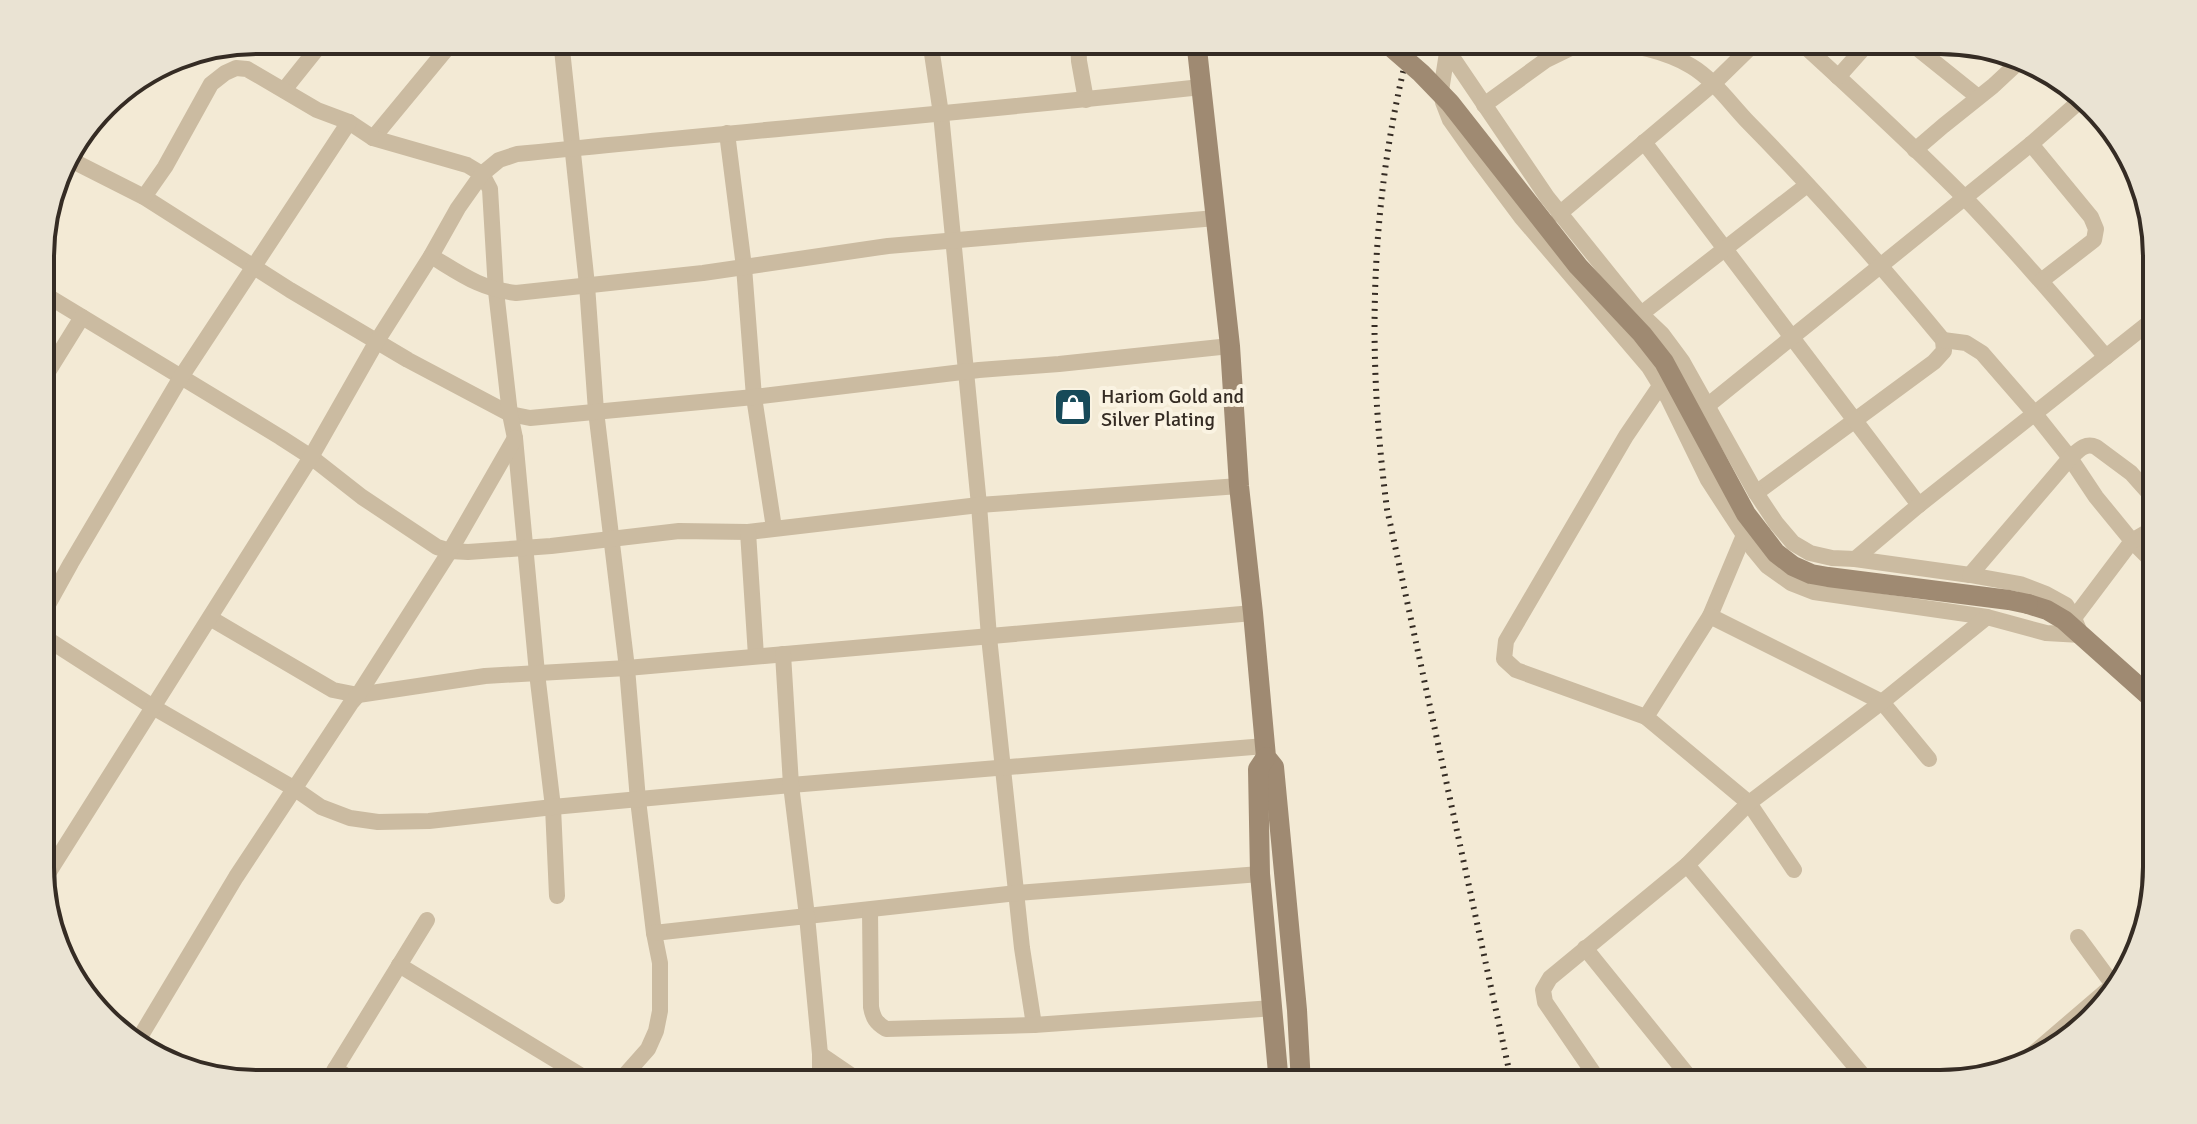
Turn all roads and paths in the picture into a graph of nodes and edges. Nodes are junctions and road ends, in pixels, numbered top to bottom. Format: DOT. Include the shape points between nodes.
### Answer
graph roads {
  1 [pos="313,54"];
  2 [pos="442,54"];
  3 [pos="563,54"];
  4 [pos="932,54"];
  5 [pos="1080,54"];
  6 [pos="1197,54"];
  7 [pos="1399,54"];
  8 [pos="1447,54"];
  9 [pos="1454,54"];
  10 [pos="1558,54"];
  11 [pos="1663,54"];
  12 [pos="1744,54"];
  13 [pos="1813,54"];
  14 [pos="1859,54"];
  15 [pos="1924,54"];
  16 [pos="2012,68"];
  17 [pos="1838,77"];
  18 [pos="1713,84"];
  19 [pos="1201,87"];
  20 [pos="284,90"];
  21 [pos="1978,97"];
  22 [pos="1086,100"];
  23 [pos="1484,105"];
  24 [pos="2075,105"];
  25 [pos="941,114"];
  26 [pos="349,122"];
  27 [pos="727,133"];
  28 [pos="373,138"];
  29 [pos="1644,142"];
  30 [pos="2031,144"];
  31 [pos="573,148"];
  32 [pos="1915,150"];
  33 [pos="77,163"];
  34 [pos="482,174"];
  35 [pos="1807,185"];
  36 [pos="144,197"];
  37 [pos="1964,198"];
  38 [pos="1559,214"];
  39 [pos="1216,218"];
  40 [pos="953,240"];
  41 [pos="1725,250"];
  42 [pos="431,256"];
  43 [pos="1882,266"];
  44 [pos="254,267"];
  45 [pos="744,267"];
  46 [pos="2041,281"];
  47 [pos="587,285"];
  48 [pos="496,291"];
  49 [pos="54,300"];
  50 [pos="1641,314"];
  51 [pos="82,317"];
  52 [pos="2143,328"];
  53 [pos="1791,338"];
  54 [pos="1943,340"];
  55 [pos="377,341"];
  56 [pos="1230,346"];
  57 [pos="2106,357"];
  58 [pos="54,362"];
  59 [pos="965,371"];
  60 [pos="181,377"];
  61 [pos="1660,386"];
  62 [pos="754,397"];
  63 [pos="1707,406"];
  64 [pos="596,411"];
  65 [pos="510,414"];
  66 [pos="2035,414"];
  67 [pos="1854,421"];
  68 [pos="515,438"];
  69 [pos="311,457"];
  70 [pos="2070,458"];
  71 [pos="1239,486"];
  72 [pos="2143,486"];
  73 [pos="1756,493"];
  74 [pos="979,505"];
  75 [pos="1919,505"];
  76 [pos="774,528"];
  77 [pos="748,532"];
  78 [pos="1744,535"];
  79 [pos="2143,535"];
  80 [pos="610,539"];
  81 [pos="2132,541"];
  82 [pos="525,549"];
  83 [pos="450,551"];
  84 [pos="2143,552"];
  85 [pos="1855,559"];
  86 [pos="1970,575"];
  87 [pos="54,594"];
  88 [pos="1253,613"];
  89 [pos="1710,616"];
  90 [pos="1987,617"];
  91 [pos="210,618"];
  92 [pos="2078,626"];
  93 [pos="989,637"];
  94 [pos="54,643"];
  95 [pos="783,654"];
  96 [pos="756,656"];
  97 [pos="627,668"];
  98 [pos="537,673"];
  99 [pos="2143,688"];
  100 [pos="358,695"];
  101 [pos="1882,702"];
  102 [pos="153,707"];
  103 [pos="1646,717"];
  104 [pos="1266,752"];
  105 [pos="1929,759"];
  106 [pos="1004,768"];
  107 [pos="791,785"];
  108 [pos="295,789"];
  109 [pos="638,800"];
  110 [pos="1749,803"];
  111 [pos="553,807"];
  112 [pos="54,864"];
  113 [pos="1687,865"];
  114 [pos="1794,870"];
  115 [pos="1260,874"];
  116 [pos="1017,893"];
  117 [pos="557,896"];
  118 [pos="870,910"];
  119 [pos="807,916"];
  120 [pos="427,920"];
  121 [pos="654,933"];
  122 [pos="2078,937"];
  123 [pos="1585,948"];
  124 [pos="399,965"];
  125 [pos="2109,980"];
  126 [pos="1274,1008"];
  127 [pos="1034,1025"];
  128 [pos="142,1034"];
  129 [pos="820,1054"];
  130 [pos="334,1070"];
  131 [pos="572,1070"];
  132 [pos="629,1070"];
  133 [pos="820,1070"];
  134 [pos="843,1070"];
  135 [pos="1278,1070"];
  136 [pos="1300,1070"];
  137 [pos="1591,1070"];
  138 [pos="1684,1070"];
  139 [pos="1858,1070"];
  1 -- 20 [label="street"];
  2 -- 28 [label="street"];
  3 -- 31 [label="street"];
  4 -- 25 [label="street"];
  5 -- 22 [label="street"];
  6 -- 19 [label="street"];
  7 -- 92 [label="street, bridge" via="1467,122 1578,266 1664,362 1746,514 1776,553 1811,574 2009,600 2047,610"];
  8 -- 61 [label="street" via="1441,91 1450,120 1521,217"];
  9 -- 23 [label="street"];
  10 -- 23 [label="street"];
  11 -- 18 [label="street" via="1694,67"];
  12 -- 18 [label="street"];
  13 -- 17 [label="street"];
  14 -- 17 [label="street"];
  15 -- 21 [label="street"];
  16 -- 21 [label="street"];
  17 -- 32 [label="street"];
  18 -- 29 [label="street"];
  18 -- 35 [label="street"];
  19 -- 22 [label="street"];
  19 -- 39 [label="street"];
  20 -- 26 [label="street"];
  20 -- 36 [label="street" via="247,69 225,73 211,84"];
  21 -- 32 [label="street"];
  22 -- 25 [label="street"];
  23 -- 38 [label="street"];
  24 -- 30 [label="street"];
  25 -- 27 [label="street"];
  25 -- 40 [label="street"];
  26 -- 28 [label="street"];
  26 -- 44 [label="street"];
  27 -- 31 [label="street"];
  27 -- 45 [label="street"];
  28 -- 34 [label="street"];
  29 -- 38 [label="street"];
  29 -- 41 [label="street"];
  30 -- 37 [label="street"];
  30 -- 46 [label="street" via="2096,229 2094,240"];
  31 -- 34 [label="street" via="517,154"];
  31 -- 47 [label="street"];
  32 -- 37 [label="street"];
  33 -- 36 [label="street"];
  34 -- 42 [label="street"];
  34 -- 48 [label="street" via="490,189"];
  35 -- 41 [label="street"];
  35 -- 43 [label="street"];
  36 -- 44 [label="street"];
  37 -- 43 [label="street"];
  37 -- 46 [label="street"];
  38 -- 50 [label="street"];
  39 -- 40 [label="street"];
  39 -- 56 [label="street"];
  40 -- 45 [label="street"];
  40 -- 59 [label="street"];
  41 -- 50 [label="street"];
  41 -- 53 [label="street"];
  42 -- 48 [label="street"];
  42 -- 55 [label="street"];
  43 -- 53 [label="street"];
  43 -- 54 [label="street"];
  44 -- 55 [label="street"];
  44 -- 60 [label="street"];
  45 -- 47 [label="street"];
  45 -- 62 [label="street"];
  46 -- 57 [label="street"];
  47 -- 48 [label="street"];
  47 -- 64 [label="street"];
  48 -- 65 [label="street"];
  49 -- 51 [label="street"];
  50 -- 63 [label="street" via="1682,361"];
  51 -- 58 [label="street"];
  51 -- 60 [label="street"];
  52 -- 57 [label="street"];
  53 -- 63 [label="street"];
  53 -- 67 [label="street"];
  54 -- 66 [label="street" via="1966,343 1982,353"];
  54 -- 67 [label="street" via="1944,351 1934,362"];
  55 -- 65 [label="street"];
  55 -- 69 [label="street"];
  56 -- 59 [label="street"];
  56 -- 71 [label="street"];
  57 -- 66 [label="street"];
  59 -- 62 [label="street"];
  59 -- 74 [label="street"];
  60 -- 69 [label="street"];
  60 -- 87 [label="street"];
  61 -- 78 [label="street" via="1708,480"];
  61 -- 103 [label="street" via="1504,650 1504,659 1516,670"];
  62 -- 64 [label="street"];
  62 -- 76 [label="street"];
  63 -- 73 [label="street"];
  64 -- 65 [label="street" via="530,418"];
  64 -- 80 [label="street"];
  65 -- 68 [label="street"];
  66 -- 70 [label="street"];
  66 -- 75 [label="street"];
  67 -- 73 [label="street"];
  67 -- 75 [label="street"];
  68 -- 82 [label="street"];
  68 -- 83 [label="street"];
  69 -- 83 [label="street" via="362,497"];
  69 -- 91 [label="street"];
  70 -- 72 [label="street" via="2091,445"];
  70 -- 81 [label="street"];
  70 -- 86 [label="street"];
  71 -- 74 [label="street"];
  71 -- 88 [label="street"];
  73 -- 85 [label="street" via="1793,543 1810,553"];
  74 -- 76 [label="street"];
  74 -- 93 [label="street"];
  75 -- 85 [label="street"];
  76 -- 77 [label="street"];
  77 -- 80 [label="street" via="679,531"];
  77 -- 96 [label="street"];
  78 -- 89 [label="street"];
  78 -- 90 [label="street" via="1767,566 1814,592"];
  79 -- 81 [label="street"];
  80 -- 82 [label="street"];
  80 -- 97 [label="street"];
  81 -- 84 [label="street"];
  81 -- 92 [label="street"];
  82 -- 83 [label="street"];
  82 -- 98 [label="street"];
  83 -- 100 [label="street"];
  85 -- 86 [label="street"];
  86 -- 92 [label="street" via="2046,594 2066,605"];
  88 -- 93 [label="street"];
  88 -- 104 [label="street"];
  89 -- 101 [label="street"];
  89 -- 103 [label="street"];
  90 -- 92 [label="street" via="2046,633"];
  90 -- 101 [label="street"];
  91 -- 100 [label="street" via="333,690"];
  91 -- 102 [label="street"];
  92 -- 99 [label="street"];
  93 -- 95 [label="street"];
  93 -- 106 [label="street"];
  94 -- 102 [label="street"];
  95 -- 96 [label="street"];
  95 -- 107 [label="street"];
  96 -- 97 [label="street"];
  97 -- 98 [label="street"];
  97 -- 109 [label="street"];
  98 -- 100 [label="street"];
  98 -- 111 [label="street"];
  100 -- 108 [label="street"];
  101 -- 105 [label="street"];
  101 -- 110 [label="street"];
  102 -- 108 [label="street"];
  102 -- 112 [label="street"];
  103 -- 110 [label="street"];
  104 -- 106 [label="street"];
  104 -- 115 [label="street" via="1258,769"];
  104 -- 136 [label="street" via="1274,767"];
  106 -- 107 [label="street"];
  106 -- 116 [label="street"];
  107 -- 109 [label="street"];
  107 -- 119 [label="street"];
  108 -- 111 [label="street" via="321,807 378,822"];
  108 -- 128 [label="street"];
  109 -- 111 [label="street"];
  109 -- 121 [label="street"];
  110 -- 113 [label="street"];
  110 -- 114 [label="street"];
  111 -- 117 [label="street"];
  113 -- 123 [label="street"];
  113 -- 139 [label="street"];
  115 -- 116 [label="street"];
  115 -- 126 [label="street"];
  116 -- 118 [label="street"];
  116 -- 127 [label="street"];
  118 -- 119 [label="street"];
  118 -- 127 [label="street" via="871,1007 878,1025 901,1030"];
  119 -- 121 [label="street"];
  119 -- 129 [label="street"];
  120 -- 124 [label="street"];
  121 -- 132 [label="street" via="660,1011 648,1049"];
  122 -- 125 [label="street"];
  123 -- 137 [label="street" via="1543,990 1556,1021"];
  123 -- 138 [label="street"];
  124 -- 130 [label="street"];
  124 -- 131 [label="street"];
  126 -- 127 [label="street"];
  126 -- 135 [label="street"];
  129 -- 133 [label="street"];
  129 -- 134 [label="street"];
}
